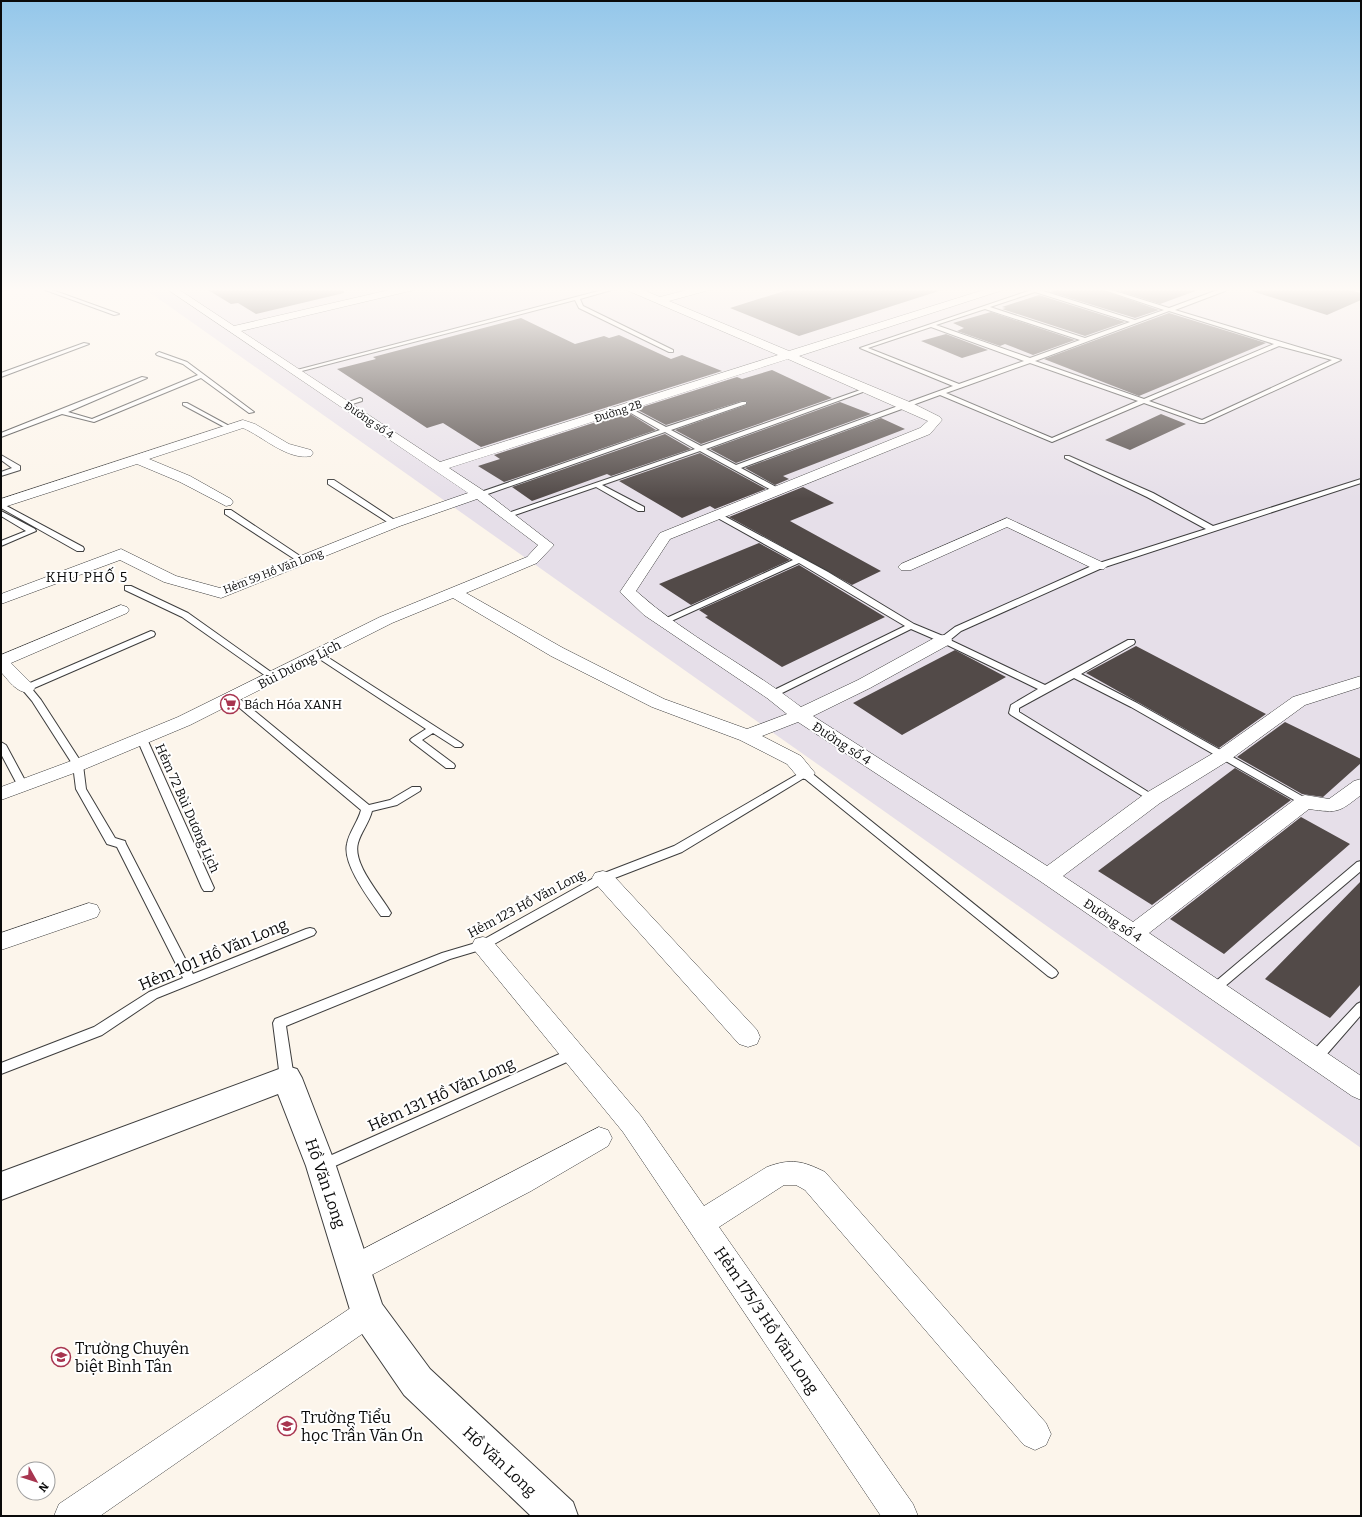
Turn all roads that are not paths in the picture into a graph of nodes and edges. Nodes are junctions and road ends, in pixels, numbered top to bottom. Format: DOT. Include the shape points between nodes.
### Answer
graph roads {
  1 [pos="48,358"];
  2 [pos="170,358"];
  3 [pos="277,358"];
  4 [pos="347,358"];
  5 [pos="782,358"];
  6 [pos="792,358"];
  7 [pos="887,358"];
  8 [pos="1020,358"];
  9 [pos="1038,358"];
  10 [pos="1246,358"];
  11 [pos="1330,358"];
  12 [pos="1029,361"];
  13 [pos="296,371"];
  14 [pos="1,375"];
  15 [pos="201,376"];
  16 [pos="144,378"];
  17 [pos="958,386"];
  18 [pos="868,389"];
  19 [pos="940,393"];
  20 [pos="360,400"];
  21 [pos="1144,401"];
  22 [pos="744,403"];
  23 [pos="185,404"];
  24 [pos="346,404"];
  25 [pos="908,406"];
  26 [pos="626,408"];
  27 [pos="62,412"];
  28 [pos="251,412"];
  29 [pos="230,428"];
  30 [pos="665,430"];
  31 [pos="1,435"];
  32 [pos="700,449"];
  33 [pos="306,453"];
  34 [pos="1,457"];
  35 [pos="1067,457"];
  36 [pos="137,459"];
  37 [pos="439,467"];
  38 [pos="735,468"];
  39 [pos="1,474"];
  40 [pos="1361,481"];
  41 [pos="331,482"];
  42 [pos="596,484"];
  43 [pos="775,490"];
  44 [pos="479,494"];
  45 [pos="1,505"];
  46 [pos="227,507"];
  47 [pos="641,509"];
  48 [pos="1,513"];
  49 [pos="508,514"];
  50 [pos="717,514"];
  51 [pos="395,523"];
  52 [pos="1212,529"];
  53 [pos="1,544"];
  54 [pos="80,549"];
  55 [pos="302,560"];
  56 [pos="798,560"];
  57 [pos="1099,566"];
  58 [pos="906,567"];
  59 [pos="128,588"];
  60 [pos="454,592"];
  61 [pos="1,599"];
  62 [pos="121,610"];
  63 [pos="664,621"];
  64 [pos="911,626"];
  65 [pos="151,634"];
  66 [pos="944,640"];
  67 [pos="1131,642"];
  68 [pos="318,654"];
  69 [pos="1,661"];
  70 [pos="1074,674"];
  71 [pos="273,677"];
  72 [pos="1361,681"];
  73 [pos="26,688"];
  74 [pos="1045,689"];
  75 [pos="773,694"];
  76 [pos="232,698"];
  77 [pos="800,716"];
  78 [pos="433,729"];
  79 [pos="747,736"];
  80 [pos="142,739"];
  81 [pos="1,745"];
  82 [pos="458,745"];
  83 [pos="1224,755"];
  84 [pos="78,765"];
  85 [pos="450,766"];
  86 [pos="805,773"];
  87 [pos="1361,785"];
  88 [pos="23,786"];
  89 [pos="416,789"];
  90 [pos="1,794"];
  91 [pos="1153,798"];
  92 [pos="1305,802"];
  93 [pos="367,809"];
  94 [pos="1361,865"];
  95 [pos="1048,876"];
  96 [pos="603,878"];
  97 [pos="208,888"];
  98 [pos="89,911"];
  99 [pos="386,913"];
  100 [pos="310,932"];
  101 [pos="1133,934"];
  102 [pos="1,942"];
  103 [pos="483,945"];
  104 [pos="1052,973"];
  105 [pos="190,980"];
  106 [pos="1213,990"];
  107 [pos="1361,1007"];
  108 [pos="748,1038"];
  109 [pos="574,1052"];
  110 [pos="1315,1058"];
  111 [pos="1,1069"];
  112 [pos="287,1078"];
  113 [pos="1361,1089"];
  114 [pos="599,1138"];
  115 [pos="321,1166"];
  116 [pos="1,1186"];
  117 [pos="701,1223"];
  118 [pos="354,1269"];
  119 [pos="368,1313"];
  120 [pos="1035,1434"];
  121 [pos="71,1516"];
  122 [pos="559,1516"];
  123 [pos="901,1516"];
  1 -- 14 [label="lane"];
  2 -- 15 [label="lane" via="185,363"];
  3 -- 13 [label="street, Đường số 4"];
  4 -- 13 [label="lane"];
  5 -- 26 [label="street, Đường 2B"];
  6 -- 18 [label="street"];
  7 -- 17 [label="lane"];
  8 -- 12 [label="lane"];
  9 -- 12 [label="lane"];
  10 -- 21 [label="lane"];
  11 -- 21 [label="lane" via="1338,360 1202,422"];
  12 -- 17 [label="lane"];
  12 -- 21 [label="lane"];
  13 -- 24 [label="street, Đường số 4"];
  15 -- 27 [label="lane" via="92,421"];
  15 -- 28 [label="lane"];
  16 -- 27 [label="lane"];
  17 -- 19 [label="lane"];
  18 -- 25 [label="street"];
  18 -- 32 [label="lane"];
  19 -- 21 [label="lane" via="1052,440"];
  19 -- 25 [label="lane"];
  20 -- 24 [label="lane"];
  22 -- 30 [label="lane"];
  23 -- 29 [label="lane"];
  24 -- 37 [label="street, Đường số 4"];
  25 -- 38 [label="lane"];
  25 -- 43 [label="street, Đường số 4" via="936,420 925,431"];
  26 -- 30 [label="lane"];
  26 -- 37 [label="street, Đường 2B"];
  27 -- 31 [label="lane"];
  29 -- 33 [label="street" via="243,424 251,426 284,447"];
  29 -- 36 [label="street"];
  30 -- 32 [label="lane"];
  30 -- 44 [label="lane"];
  32 -- 38 [label="lane"];
  32 -- 42 [label="lane"];
  34 -- 39 [label="lane" via="17,468"];
  35 -- 52 [label="lane" via="1150,495"];
  36 -- 45 [label="street"];
  36 -- 46 [label="street" via="185,479"];
  37 -- 44 [label="street, Đường số 4"];
  38 -- 43 [label="lane"];
  40 -- 52 [label="lane"];
  41 -- 51 [label="lane"];
  42 -- 47 [label="lane"];
  42 -- 49 [label="lane"];
  43 -- 50 [label="street, Đường số 4"];
  44 -- 49 [label="street, Đường số 4"];
  44 -- 51 [label="street, Hẻm 59 Hồ Văn Long"];
  45 -- 54 [label="lane"];
  46 -- 55 [label="lane"];
  48 -- 53 [label="lane" via="32,531"];
  49 -- 60 [label="street, Bùi Dương Lịch" via="547,545 532,560"];
  50 -- 56 [label="lane"];
  50 -- 63 [label="street, Đường số 4" via="665,536 628,592"];
  51 -- 55 [label="street, Hẻm 59 Hồ Văn Long"];
  52 -- 57 [label="lane"];
  55 -- 61 [label="street, Hẻm 59 Hồ Văn Long" via="222,593 170,578 120,554"];
  56 -- 63 [label="lane"];
  56 -- 64 [label="lane"];
  57 -- 58 [label="street" via="1007,522"];
  57 -- 66 [label="lane" via="958,629"];
  59 -- 71 [label="lane" via="185,615"];
  60 -- 68 [label="street, Bùi Dương Lịch" via="386,620"];
  60 -- 79 [label="street" via="557,652 658,703"];
  62 -- 69 [label="street"];
  63 -- 75 [label="street, Đường số 4"];
  64 -- 66 [label="lane"];
  64 -- 75 [label="lane"];
  65 -- 73 [label="lane"];
  66 -- 74 [label="lane"];
  66 -- 77 [label="street"];
  67 -- 70 [label="lane"];
  68 -- 71 [label="street, Bùi Dương Lịch"];
  68 -- 78 [label="lane"];
  69 -- 73 [label="street"];
  70 -- 74 [label="lane"];
  70 -- 83 [label="lane"];
  71 -- 76 [label="street, Bùi Dương Lịch"];
  72 -- 83 [label="street" via="1299,701"];
  73 -- 84 [label="lane"];
  74 -- 91 [label="lane" via="1014,707 1014,713"];
  75 -- 77 [label="street, Đường số 4"];
  76 -- 80 [label="street, Bùi Dương Lịch"];
  76 -- 93 [label="lane"];
  77 -- 79 [label="street"];
  77 -- 95 [label="street, Đường số 4"];
  78 -- 82 [label="lane"];
  78 -- 85 [label="lane" via="415,740"];
  79 -- 86 [label="street" via="794,760"];
  80 -- 84 [label="street, Bùi Dương Lịch"];
  80 -- 97 [label="lane, Hẻm 72 Bùi Dương Lịch"];
  81 -- 88 [label="lane"];
  83 -- 91 [label="street"];
  83 -- 92 [label="lane"];
  84 -- 88 [label="street, Bùi Dương Lịch"];
  84 -- 105 [label="lane" via="81,789 111,841 121,844"];
  86 -- 96 [label="lane, Hẻm 123 Hồ Văn Long" via="678,849"];
  86 -- 104 [label="lane"];
  87 -- 92 [label="street" via="1333,806"];
  88 -- 90 [label="street, Bùi Dương Lịch"];
  89 -- 93 [label="lane" via="393,802"];
  91 -- 95 [label="street"];
  92 -- 101 [label="street"];
  93 -- 99 [label="lane" via="364,823 352,844 351,852"];
  94 -- 106 [label="lane"];
  95 -- 101 [label="street, Đường số 4"];
  96 -- 103 [label="lane, Hẻm 123 Hồ Văn Long"];
  96 -- 108 [label="street"];
  98 -- 102 [label="street"];
  100 -- 105 [label="lane, Hẻm 101 Hồ Văn Long"];
  101 -- 106 [label="street, Đường số 4"];
  103 -- 109 [label="street, Hẻm 175/3 Hồ Văn Long"];
  103 -- 112 [label="lane, Hẻm 123 Hồ Văn Long" via="446,956 279,1023"];
  105 -- 111 [label="lane, Hẻm 101 Hồ Văn Long" via="153,995 98,1031"];
  106 -- 110 [label="street, Đường số 4"];
  107 -- 110 [label="lane"];
  109 -- 115 [label="lane, Hẻm 131 Hồ Văn Long"];
  109 -- 117 [label="street, Hẻm 175/3 Hồ Văn Long" via="632,1124"];
  110 -- 113 [label="street, Đường số 4"];
  112 -- 115 [label="street, Hồ Văn Long"];
  112 -- 116 [label="street"];
  114 -- 118 [label="street" via="521,1182"];
  115 -- 118 [label="street, Hồ Văn Long"];
  117 -- 120 [label="street" via="777,1175 789,1171 796,1172 815,1181"];
  117 -- 123 [label="street, Hẻm 175/3 Hồ Văn Long"];
  118 -- 119 [label="street, Hồ Văn Long"];
  119 -- 121 [label="street"];
  119 -- 122 [label="street, Hồ Văn Long" via="417,1382"];
}
